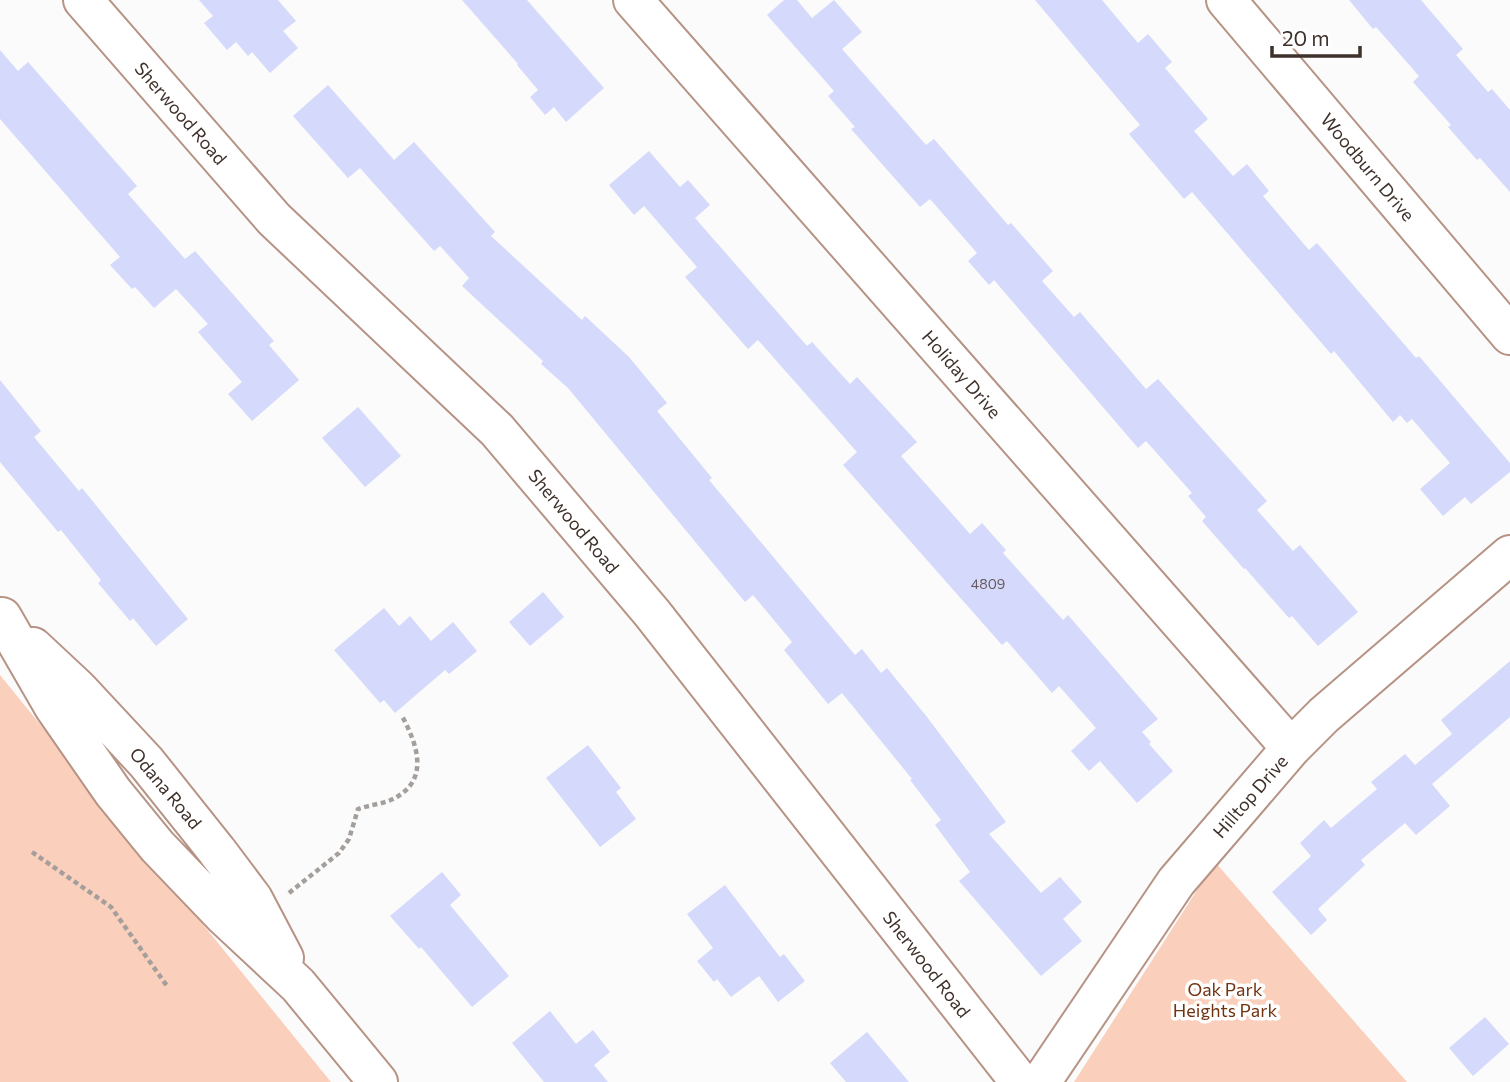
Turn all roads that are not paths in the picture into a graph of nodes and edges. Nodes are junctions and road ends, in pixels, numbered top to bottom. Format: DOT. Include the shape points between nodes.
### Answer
graph roads {
  1 [pos="83,0"];
  2 [pos="634,0"];
  3 [pos="1226,0"];
  4 [pos="1510,335"];
  5 [pos="1510,555"];
  6 [pos="1,616"];
  7 [pos="1291,748"];
  8 [pos="377,1082"];
  9 [pos="1020,1082"];
  10 [pos="1041,1082"];
  1 -- 9 [label="street, Sherwood Road" via="274,219 497,430 652,613"];
  2 -- 7 [label="street, Holiday Drive"];
  3 -- 4 [label="street, Woodburn Drive"];
  5 -- 7 [label="street, Hilltop Drive"];
  6 -- 8 [label="street, Odana Road" via="146,762 253,899 298,985"];
  7 -- 10 [label="street, Hilltop Drive" via="1176,882"];
}
